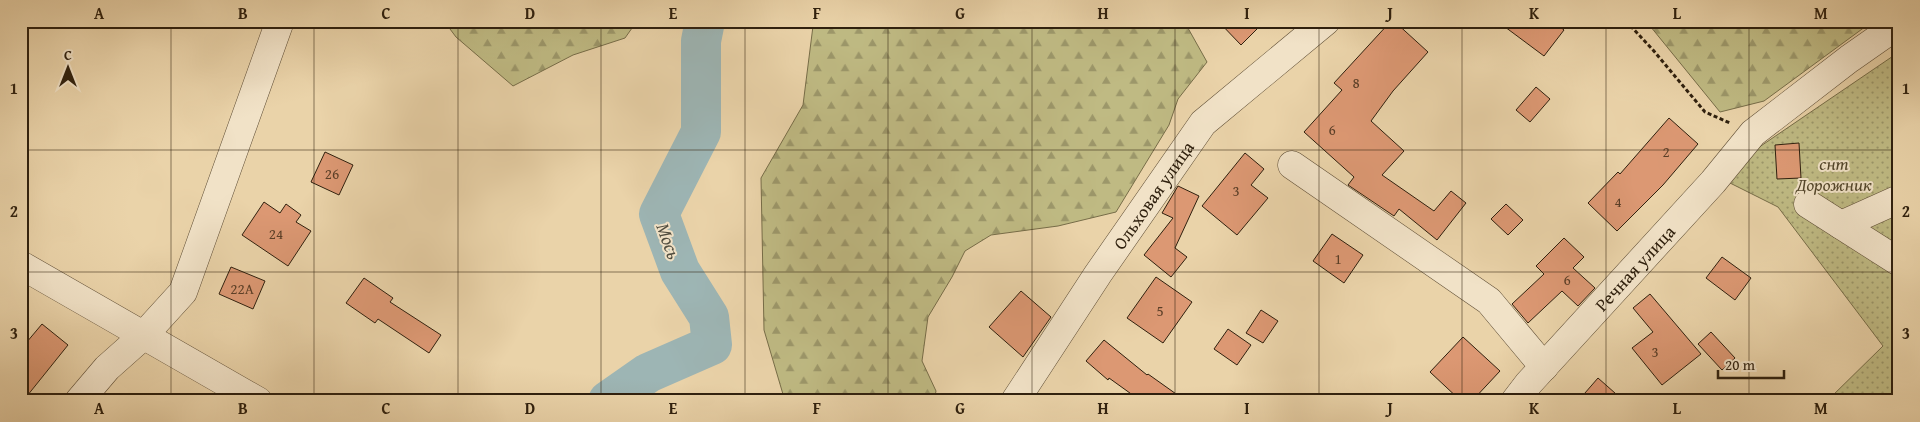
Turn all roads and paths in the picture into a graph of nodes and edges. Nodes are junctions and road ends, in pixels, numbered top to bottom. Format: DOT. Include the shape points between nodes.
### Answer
graph roads {
  1 [pos="280,21"];
  2 [pos="1326,21"];
  3 [pos="1626,21"];
  4 [pos="1899,24"];
  5 [pos="1754,133"];
  6 [pos="1292,165"];
  7 [pos="1899,199"];
  8 [pos="1808,204"];
  9 [pos="1841,225"];
  10 [pos="1899,262"];
  11 [pos="21,265"];
  12 [pos="143,336"];
  13 [pos="1544,367"];
  14 [pos="78,401"];
  15 [pos="258,401"];
  16 [pos="1015,401"];
  17 [pos="1515,401"];
  1 -- 12 [label="street" via="183,292"];
  2 -- 16 [label="street, Ольховая улица" via="1203,124 1098,274"];
  3 -- 5 [label="path" via="1705,112"];
  4 -- 5 [label="street, Речная улица"];
  5 -- 13 [label="street, Речная улица"];
  6 -- 13 [label="street" via="1489,301"];
  7 -- 9 [label="street"];
  8 -- 9 [label="street"];
  9 -- 10 [label="street"];
  11 -- 12 [label="street"];
  12 -- 14 [label="street" via="107,368"];
  12 -- 15 [label="street"];
  13 -- 17 [label="street, Речная улица"];
}
